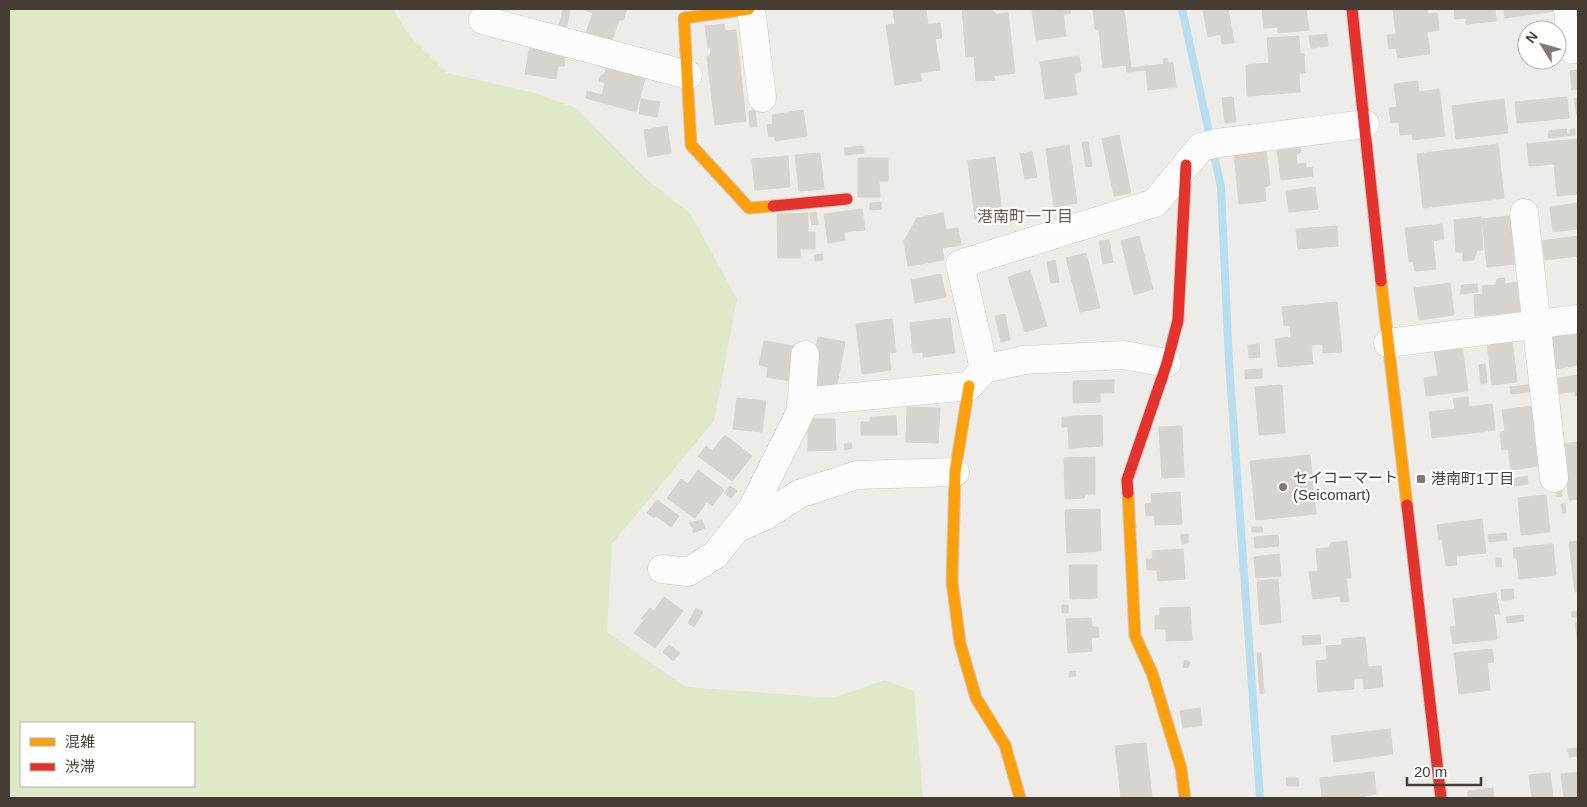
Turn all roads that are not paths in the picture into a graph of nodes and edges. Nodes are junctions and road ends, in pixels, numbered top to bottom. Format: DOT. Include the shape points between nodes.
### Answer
graph roads {
  1 [pos="750,9"];
  2 [pos="1352,9"];
  3 [pos="1568,9"];
  4 [pos="683,14"];
  5 [pos="484,20"];
  6 [pos="1578,49"];
  7 [pos="688,75"];
  8 [pos="762,98"];
  9 [pos="1365,124"];
  10 [pos="1202,152"];
  11 [pos="847,199"];
  12 [pos="1524,213"];
  13 [pos="1578,318"];
  14 [pos="1536,324"];
  15 [pos="1388,343"];
  16 [pos="805,355"];
  17 [pos="1167,364"];
  18 [pos="976,377"];
  19 [pos="801,402"];
  20 [pos="956,472"];
  21 [pos="1554,478"];
  22 [pos="736,529"];
  23 [pos="662,569"];
  24 [pos="1020,798"];
  25 [pos="1185,798"];
  26 [pos="1440,798"];
  1 -- 4 [label="street"];
  1 -- 8 [label="street"];
  2 -- 9 [label="street"];
  3 -- 6 [label="street" via="1572,49"];
  4 -- 7 [label="street"];
  5 -- 7 [label="street"];
  7 -- 11 [label="street" via="691,146 749,208"];
  9 -- 10 [label="street"];
  9 -- 15 [label="street"];
  10 -- 17 [label="street" via="1178,320"];
  10 -- 18 [label="street" via="1155,203 960,264"];
  12 -- 14 [label="street"];
  13 -- 14 [label="street"];
  14 -- 15 [label="street"];
  14 -- 21 [label="street"];
  15 -- 26 [label="street"];
  16 -- 19 [label="street"];
  17 -- 18 [label="street" via="1124,355 1024,360"];
  17 -- 25 [label="street" via="1127,480 1135,636 1152,673 1176,749"];
  18 -- 19 [label="street"];
  18 -- 20 [label="street"];
  19 -- 22 [label="street" via="801,411 752,509"];
  20 -- 22 [label="street" via="857,475 799,494 765,516"];
  20 -- 24 [label="street" via="952,582 960,643 976,698 1005,745"];
  22 -- 23 [label="street" via="715,555 688,572"];
}
